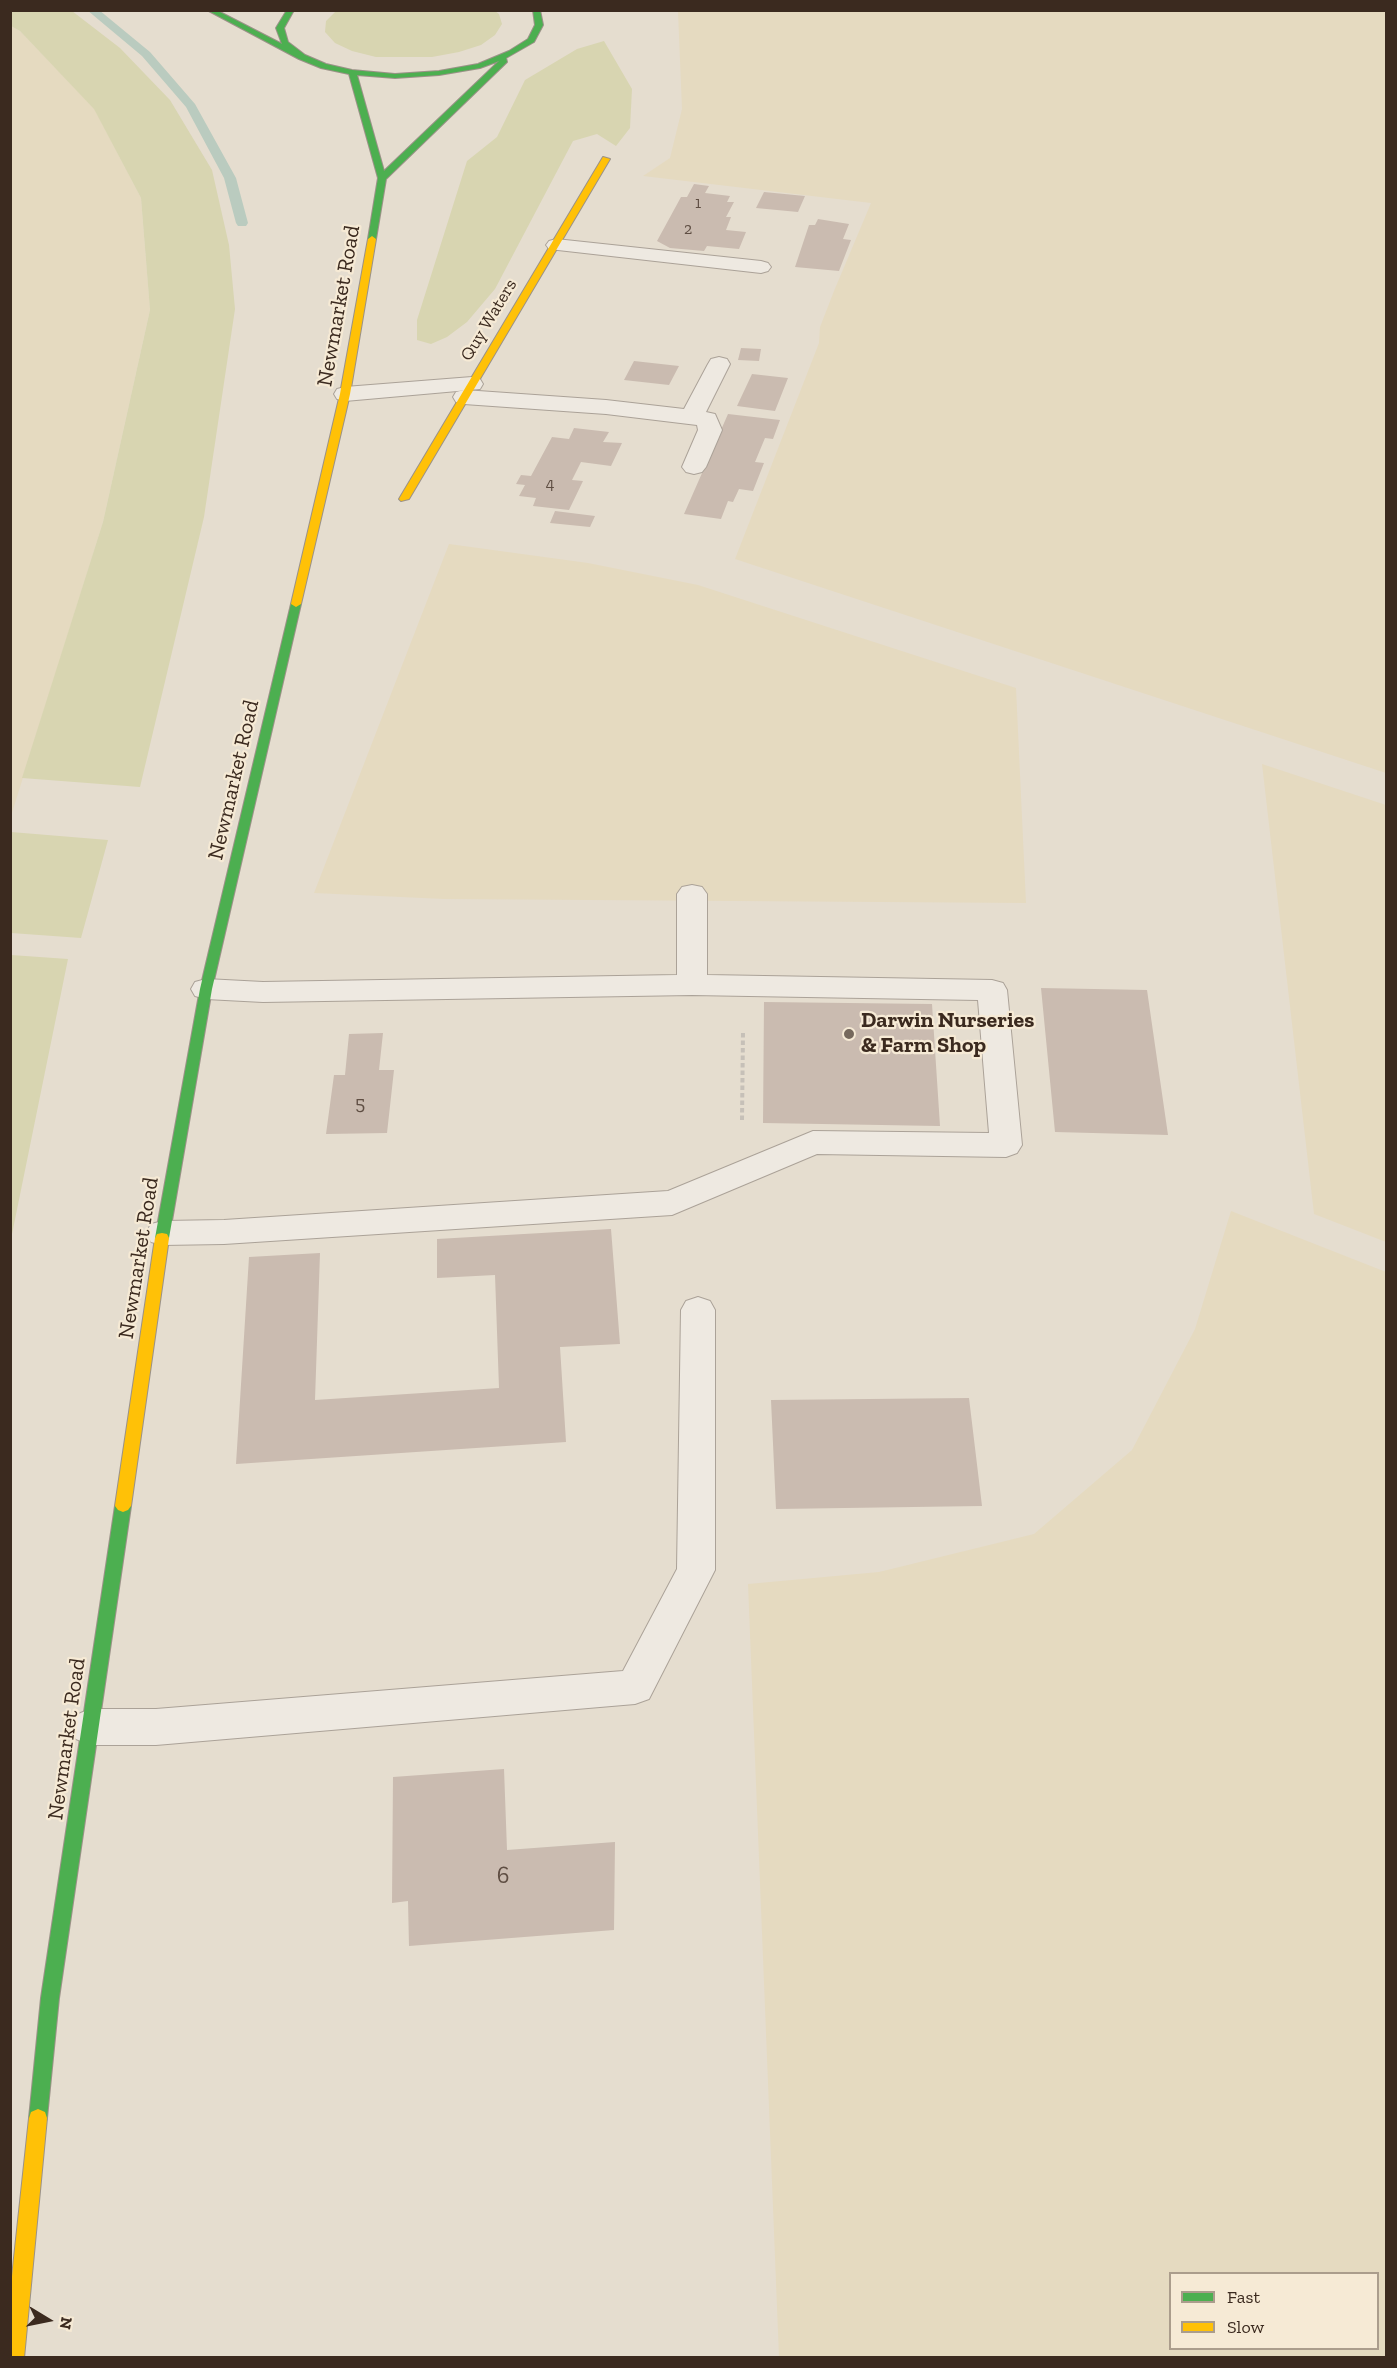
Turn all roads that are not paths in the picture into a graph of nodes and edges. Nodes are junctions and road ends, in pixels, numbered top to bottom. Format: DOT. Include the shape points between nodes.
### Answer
graph roads {
  1 [pos="210,10"];
  2 [pos="291,10"];
  3 [pos="536,10"];
  4 [pos="512,53"];
  5 [pos="302,57"];
  6 [pos="352,72"];
  7 [pos="606,159"];
  8 [pos="382,178"];
  9 [pos="556,245"];
  10 [pos="760,267"];
  11 [pos="719,364"];
  12 [pos="468,390"];
  13 [pos="345,394"];
  14 [pos="692,417"];
  15 [pos="694,467"];
  16 [pos="404,499"];
  17 [pos="692,894"];
  18 [pos="692,985"];
  19 [pos="206,989"];
  20 [pos="163,1233"];
  21 [pos="698,1310"];
  22 [pos="90,1727"];
  23 [pos="14,2358"];
  1 -- 5 [label="main road"];
  2 -- 5 [label="main road" via="280,28 285,43"];
  3 -- 4 [label="main road" via="539,26 531,40"];
  4 -- 6 [label="main road" via="480,66 439,73 395,76"];
  4 -- 8 [label="main road"];
  5 -- 6 [label="main road"];
  6 -- 8 [label="main road"];
  7 -- 9 [label="main road, Quy Waters"];
  8 -- 13 [label="main road, Newmarket Road"];
  9 -- 10 [label="street"];
  9 -- 12 [label="main road, Quy Waters"];
  11 -- 14 [label="street"];
  12 -- 13 [label="street"];
  12 -- 14 [label="street"];
  12 -- 16 [label="main road, Quy Waters"];
  13 -- 19 [label="main road, Newmarket Road"];
  14 -- 15 [label="street" via="707,419 710,430"];
  17 -- 18 [label="street"];
  18 -- 19 [label="street" via="263,993"];
  18 -- 20 [label="street" via="992,990 1006,1145 813,1142 672,1203"];
  19 -- 20 [label="main road, Newmarket Road"];
  20 -- 22 [label="main road, Newmarket Road"];
  21 -- 22 [label="street" via="696,1570 635,1687 156,1727"];
  22 -- 23 [label="main road, Newmarket Road" via="50,1998"];
}
